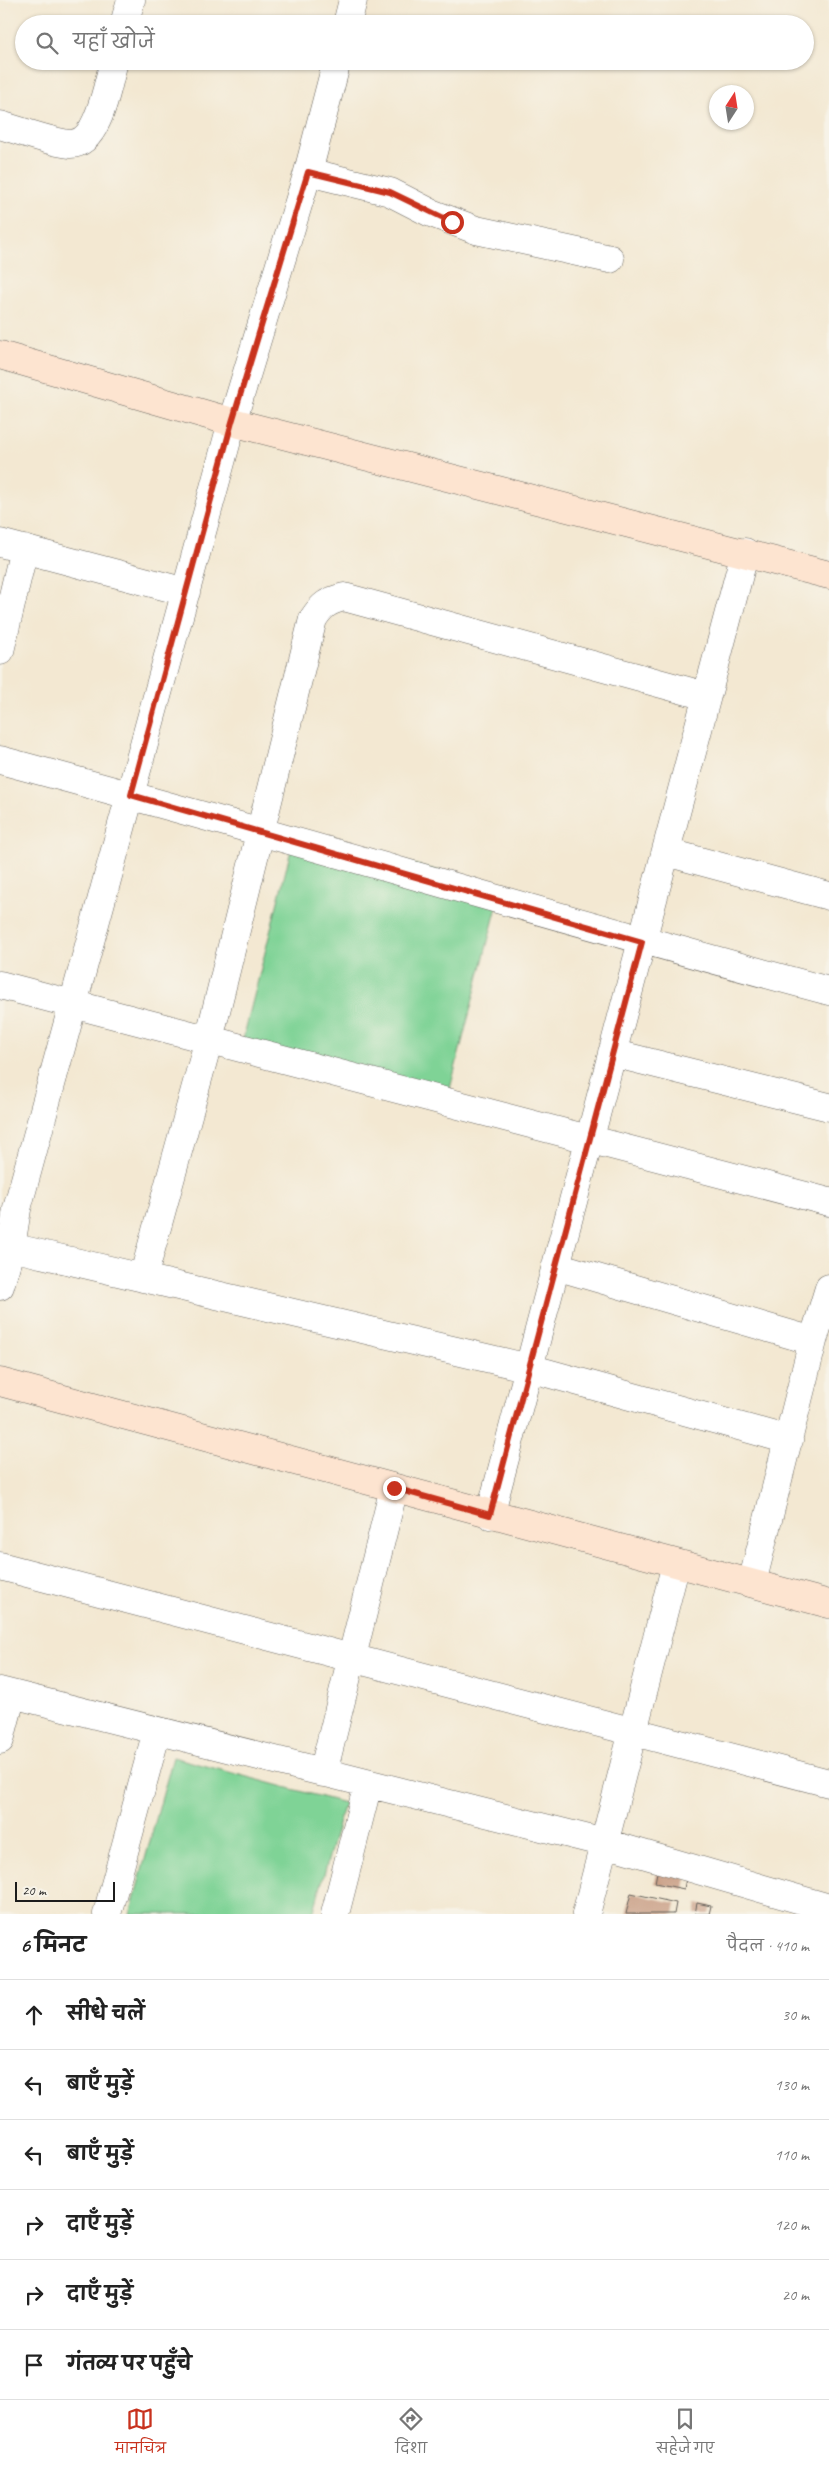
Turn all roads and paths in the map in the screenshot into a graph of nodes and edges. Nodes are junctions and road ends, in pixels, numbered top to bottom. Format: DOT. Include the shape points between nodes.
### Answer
graph roads {
  1 [pos="131,0"];
  2 [pos="353,0"];
  3 [pos="127,15"];
  4 [pos="349,15"];
  5 [pos="111,70"];
  6 [pos="335,70"];
  7 [pos="0,125"];
  8 [pos="308,172"];
  9 [pos="610,259"];
  10 [pos="0,354"];
  11 [pos="232,422"];
  12 [pos="12,546"];
  13 [pos="745,552"];
  14 [pos="829,574"];
  15 [pos="186,592"];
  16 [pos="0,651"];
  17 [pos="706,696"];
  18 [pos="0,760"];
  19 [pos="131,795"];
  20 [pos="262,832"];
  21 [pos="666,852"];
  22 [pos="829,896"];
  23 [pos="642,942"];
  24 [pos="0,984"];
  25 [pos="829,991"];
  26 [pos="75,1004"];
  27 [pos="209,1039"];
  28 [pos="612,1052"];
  29 [pos="829,1107"];
  30 [pos="590,1138"];
  31 [pos="829,1202"];
  32 [pos="9,1207"];
  33 [pos="11,1247"];
  34 [pos="556,1266"];
  35 [pos="143,1278"];
  36 [pos="0,1286"];
  37 [pos="829,1288"];
  38 [pos="813,1341"];
  39 [pos="529,1368"];
  40 [pos="0,1382"];
  41 [pos="788,1440"];
  42 [pos="394,1488"];
  43 [pos="490,1515"];
  44 [pos="676,1564"];
  45 [pos="0,1566"];
  46 [pos="752,1583"];
  47 [pos="829,1604"];
  48 [pos="352,1658"];
  49 [pos="6,1692"];
  50 [pos="634,1730"];
  51 [pos="157,1731"];
  52 [pos="0,1740"];
  53 [pos="323,1772"];
  54 [pos="829,1782"];
  55 [pos="368,1784"];
  56 [pos="605,1843"];
  57 [pos="797,1907"];
  58 [pos="829,1908"];
  59 [pos="107,1914"];
  60 [pos="335,1914"];
  61 [pos="586,1914"];
  1 -- 3 [label="street"];
  2 -- 4 [label="street"];
  5 -- 7 [label="street" via="96,124 86,139 72,144"];
  6 -- 8 [label="street"];
  8 -- 9 [label="street" via="390,192 431,213 476,230"];
  8 -- 11 [label="street"];
  10 -- 11 [label="street"];
  11 -- 13 [label="street"];
  11 -- 15 [label="street"];
  12 -- 15 [label="street"];
  12 -- 16 [label="street"];
  13 -- 14 [label="street"];
  13 -- 17 [label="street"];
  15 -- 19 [label="street"];
  17 -- 20 [label="street" via="344,597 331,600 321,606 313,619"];
  17 -- 21 [label="street"];
  18 -- 19 [label="street"];
  19 -- 20 [label="street"];
  19 -- 26 [label="street"];
  20 -- 23 [label="street"];
  20 -- 27 [label="street"];
  21 -- 22 [label="street"];
  21 -- 23 [label="street"];
  23 -- 25 [label="street"];
  23 -- 28 [label="street"];
  24 -- 26 [label="street"];
  26 -- 27 [label="street"];
  26 -- 32 [label="street"];
  27 -- 30 [label="street"];
  27 -- 35 [label="street"];
  28 -- 29 [label="street"];
  28 -- 30 [label="street"];
  30 -- 31 [label="street"];
  30 -- 34 [label="street"];
  32 -- 33 [label="street"];
  33 -- 35 [label="street"];
  33 -- 36 [label="street"];
  34 -- 38 [label="street"];
  34 -- 39 [label="street"];
  35 -- 39 [label="street"];
  37 -- 38 [label="street"];
  38 -- 41 [label="street"];
  39 -- 41 [label="street"];
  39 -- 43 [label="street"];
  40 -- 42 [label="street"];
  41 -- 46 [label="street"];
  42 -- 43 [label="street"];
  42 -- 48 [label="street"];
  43 -- 44 [label="street"];
  44 -- 46 [label="street"];
  44 -- 50 [label="street"];
  45 -- 48 [label="street"];
  46 -- 47 [label="street"];
  48 -- 50 [label="street"];
  48 -- 53 [label="street"];
  49 -- 51 [label="street"];
  49 -- 52 [label="street"];
  50 -- 54 [label="street"];
  50 -- 56 [label="street"];
  51 -- 53 [label="street"];
  51 -- 59 [label="street"];
  53 -- 55 [label="street"];
  55 -- 56 [label="street"];
  55 -- 60 [label="street"];
  56 -- 57 [label="street"];
  56 -- 61 [label="street"];
  57 -- 58 [label="street"];
}
